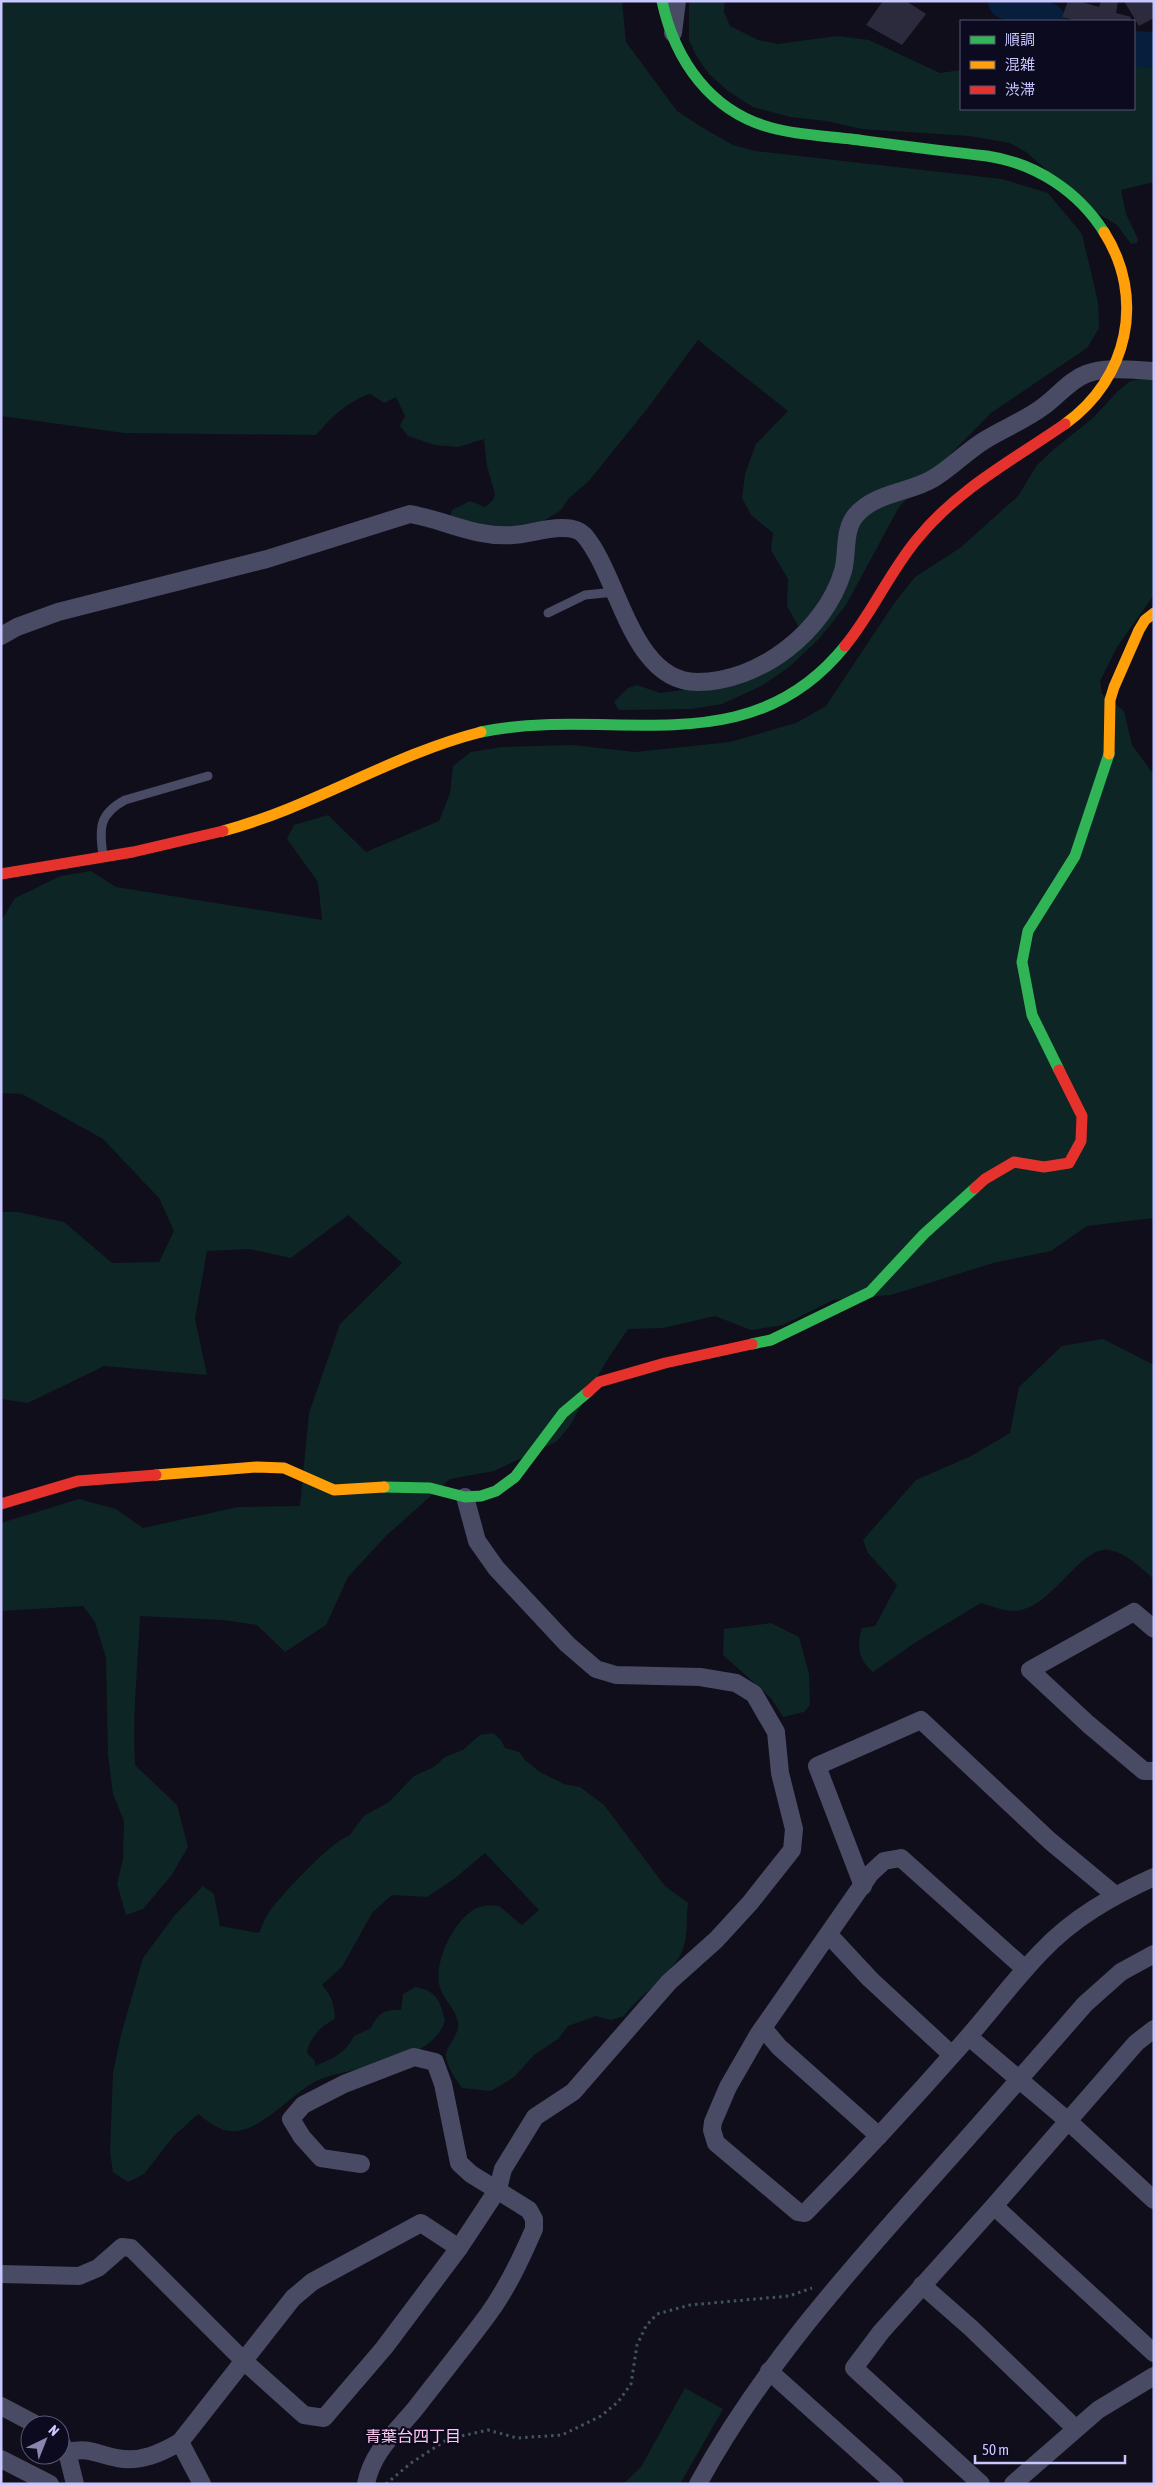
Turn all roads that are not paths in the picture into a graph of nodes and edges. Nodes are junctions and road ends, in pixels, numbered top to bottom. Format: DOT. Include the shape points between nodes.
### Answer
graph roads {
  1 [pos="662,1"];
  2 [pos="677,1"];
  3 [pos="672,41"];
  4 [pos="1112,370"];
  5 [pos="1154,371"];
  6 [pos="615,592"];
  7 [pos="548,613"];
  8 [pos="1154,613"];
  9 [pos="1,636"];
  10 [pos="208,776"];
  11 [pos="104,857"];
  12 [pos="1,874"];
  13 [pos="465,1497"];
  14 [pos="1,1504"];
  15 [pos="1154,1630"];
  16 [pos="1154,1771"];
  17 [pos="1154,1877"];
  18 [pos="863,1886"];
  19 [pos="1115,1895"];
  20 [pos="829,1935"];
  21 [pos="1154,1954"];
  22 [pos="1025,1970"];
  23 [pos="763,2028"];
  24 [pos="1151,2036"];
  25 [pos="969,2037"];
  26 [pos="952,2055"];
  27 [pos="1019,2080"];
  28 [pos="1068,2121"];
  29 [pos="879,2136"];
  30 [pos="361,2164"];
  31 [pos="498,2190"];
  32 [pos="1154,2200"];
  33 [pos="994,2206"];
  34 [pos="459,2248"];
  35 [pos="1,2274"];
  36 [pos="922,2285"];
  37 [pos="1154,2353"];
  38 [pos="245,2362"];
  39 [pos="768,2371"];
  40 [pos="1154,2376"];
  41 [pos="1,2406"];
  42 [pos="20,2416"];
  43 [pos="1075,2428"];
  44 [pos="180,2442"];
  45 [pos="70,2448"];
  46 [pos="1,2459"];
  47 [pos="69,2465"];
  48 [pos="50,2484"];
  49 [pos="75,2484"];
  50 [pos="202,2484"];
  51 [pos="366,2484"];
  52 [pos="698,2484"];
  53 [pos="895,2484"];
  54 [pos="981,2484"];
  55 [pos="1013,2484"];
  1 -- 3 [label="street"];
  2 -- 3 [label="street"];
  3 -- 4 [label="street" via="686,66 706,90 731,111 753,122 790,132 998,158 1034,170 1062,186 1108,237 1123,270 1127,318"];
  4 -- 5 [label="street"];
  4 -- 6 [label="street" via="1082,375 1042,408 984,440 936,477 865,508 850,525 843,570 825,608 789,646 752,670 706,681 675,678 642,648"];
  4 -- 11 [label="street" via="1094,397 1071,421 971,486 945,510 904,556 848,644 804,684 766,707 728,720 692,726 543,723 482,732 414,751 290,808 232,830"];
  6 -- 7 [label="lane" via="584,596"];
  6 -- 9 [label="street" via="594,550 574,529 511,536 486,534 464,531 410,514 268,559 58,612"];
  8 -- 13 [label="street" via="1144,620 1114,687 1110,700 1109,754 1076,856 1028,932 1022,962 1032,1015 1082,1116 1080,1141 1070,1163 1044,1167 1014,1162 985,1179 924,1234 870,1292 771,1340 664,1363 599,1382 563,1413 515,1477 496,1491"];
  10 -- 11 [label="lane" via="125,800 115,806 102,823 100,836"];
  11 -- 12 [label="street"];
  13 -- 14 [label="street" via="430,1488 401,1486 334,1490 289,1470 258,1467 78,1481"];
  13 -- 31 [label="street" via="477,1541 496,1568 567,1644 596,1668 616,1675 700,1676 736,1683 754,1694 776,1732 780,1773 794,1829 792,1850 716,1940 669,1982 573,2092 535,2117 503,2169"];
  15 -- 16 [label="street" via="1134,1612 1030,1670 1144,1771"];
  17 -- 19 [label="street"];
  18 -- 19 [label="street" via="817,1766 921,1720 1050,1841"];
  18 -- 20 [label="street"];
  18 -- 22 [label="street" via="884,1861 901,1858"];
  19 -- 22 [label="street" via="1064,1931"];
  20 -- 23 [label="street"];
  20 -- 26 [label="street" via="870,1979"];
  21 -- 27 [label="street" via="1104,1984"];
  22 -- 25 [label="street"];
  23 -- 29 [label="street"];
  23 -- 29 [label="street" via="728,2087 712,2130 716,2143 798,2212 804,2213"];
  24 -- 28 [label="street" via="1136,2043"];
  25 -- 26 [label="street"];
  25 -- 27 [label="street"];
  26 -- 29 [label="street"];
  27 -- 28 [label="street"];
  27 -- 39 [label="street" via="821,2303"];
  28 -- 32 [label="street"];
  28 -- 33 [label="street"];
  30 -- 31 [label="street" via="321,2158 291,2119 303,2105 344,2084 414,2057 435,2062 443,2084 459,2163"];
  31 -- 34 [label="street"];
  31 -- 51 [label="street" via="529,2210 534,2219 534,2229 504,2291 415,2409 381,2447 373,2459"];
  33 -- 36 [label="street"];
  33 -- 37 [label="street"];
  34 -- 38 [label="street" via="421,2223 312,2282 292,2298"];
  34 -- 38 [label="street" via="384,2348 324,2418 304,2415"];
  35 -- 38 [label="street" via="79,2276 98,2268 122,2247 131,2248"];
  36 -- 43 [label="street"];
  36 -- 54 [label="street" via="854,2368"];
  38 -- 44 [label="street"];
  39 -- 52 [label="street"];
  39 -- 53 [label="street"];
  40 -- 43 [label="street"];
  41 -- 42 [label="street"];
  43 -- 55 [label="street"];
  44 -- 45 [label="street" via="154,2455 134,2459 119,2459"];
  44 -- 50 [label="street"];
  46 -- 48 [label="street"];
  47 -- 49 [label="street"];
}
